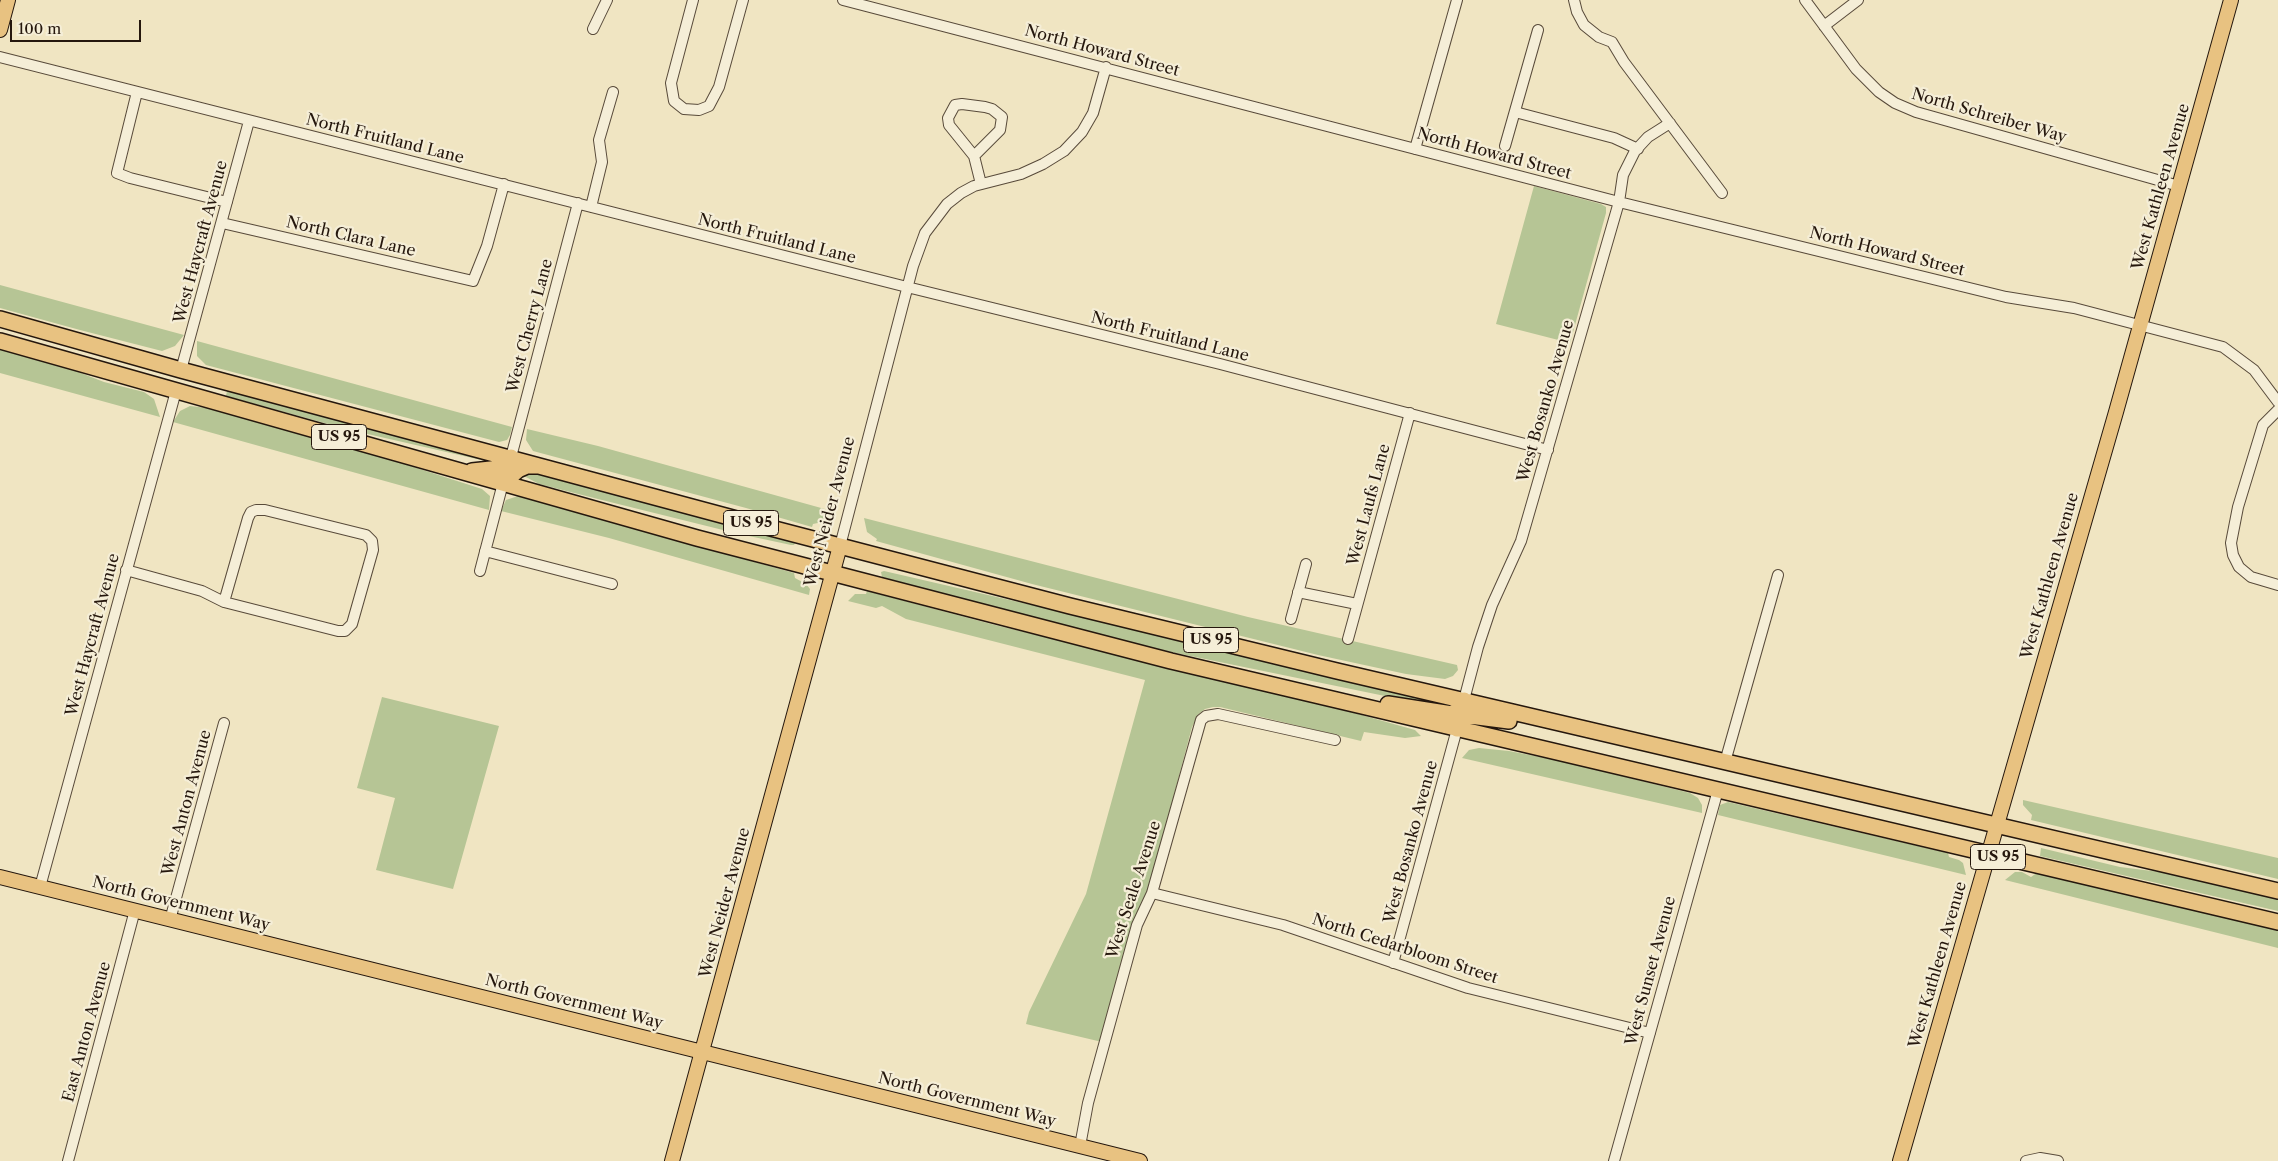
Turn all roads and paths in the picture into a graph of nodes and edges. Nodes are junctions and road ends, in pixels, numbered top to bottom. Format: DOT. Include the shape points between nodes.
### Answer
graph roads {
  1 [pos="8,0"];
  2 [pos="607,0"];
  3 [pos="693,0"];
  4 [pos="743,0"];
  5 [pos="843,0"];
  6 [pos="1457,0"];
  7 [pos="1574,0"];
  8 [pos="1806,0"];
  9 [pos="1858,0"];
  10 [pos="2231,0"];
  11 [pos="1824,26"];
  12 [pos="592,29"];
  13 [pos="0,30"];
  14 [pos="1538,30"];
  15 [pos="0,57"];
  16 [pos="1106,67"];
  17 [pos="137,92"];
  18 [pos="613,92"];
  19 [pos="1515,112"];
  20 [pos="249,121"];
  21 [pos="1670,123"];
  22 [pos="1505,146"];
  23 [pos="1416,149"];
  24 [pos="1638,149"];
  25 [pos="974,156"];
  26 [pos="504,184"];
  27 [pos="981,184"];
  28 [pos="2179,186"];
  29 [pos="1722,193"];
  30 [pos="227,202"];
  31 [pos="1618,202"];
  32 [pos="578,203"];
  33 [pos="591,207"];
  34 [pos="222,223"];
  35 [pos="907,288"];
  36 [pos="0,319"];
  37 [pos="2140,326"];
  38 [pos="0,341"];
  39 [pos="181,370"];
  40 [pos="140,381"];
  41 [pos="222,381"];
  42 [pos="176,391"];
  43 [pos="2278,402"];
  44 [pos="2278,410"];
  45 [pos="1410,413"];
  46 [pos="1548,450"];
  47 [pos="511,457"];
  48 [pos="545,466"];
  49 [pos="462,472"];
  50 [pos="503,483"];
  51 [pos="840,546"];
  52 [pos="485,551"];
  53 [pos="1306,564"];
  54 [pos="126,570"];
  55 [pos="480,571"];
  56 [pos="832,573"];
  57 [pos="1778,575"];
  58 [pos="612,584"];
  59 [pos="2278,585"];
  60 [pos="1298,592"];
  61 [pos="224,602"];
  62 [pos="1357,604"];
  63 [pos="1290,619"];
  64 [pos="1348,639"];
  65 [pos="1464,700"];
  66 [pos="1366,707"];
  67 [pos="224,723"];
  68 [pos="1567,725"];
  69 [pos="1457,729"];
  70 [pos="1335,740"];
  71 [pos="1725,762"];
  72 [pos="1718,790"];
  73 [pos="1997,825"];
  74 [pos="1988,855"];
  75 [pos="0,876"];
  76 [pos="40,887"];
  77 [pos="2278,891"];
  78 [pos="1152,894"];
  79 [pos="134,910"];
  80 [pos="170,920"];
  81 [pos="2278,922"];
  82 [pos="1393,963"];
  83 [pos="1650,1033"];
  84 [pos="703,1053"];
  85 [pos="1080,1146"];
  86 [pos="69,1161"];
  87 [pos="672,1161"];
  88 [pos="1140,1161"];
  89 [pos="1614,1161"];
  90 [pos="1900,1161"];
  91 [pos="2026,1161"];
  92 [pos="2058,1161"];
  1 -- 13 [label="main road"];
  2 -- 12 [label="street"];
  3 -- 4 [label="street" via="671,83 674,100 684,110 709,106 719,87"];
  5 -- 16 [label="street, North Howard Street"];
  6 -- 23 [label="street"];
  7 -- 21 [label="street" via="1584,25 1598,37 1612,42"];
  8 -- 11 [label="street, North Schreiber Way"];
  9 -- 11 [label="street"];
  10 -- 28 [label="main road, West Kathleen Avenue"];
  11 -- 28 [label="street, North Schreiber Way" via="1872,86 1906,109"];
  14 -- 19 [label="street"];
  15 -- 17 [label="street, North Fruitland Lane"];
  16 -- 23 [label="street, North Howard Street"];
  16 -- 27 [label="street, West Neider Avenue" via="1093,113 1082,132 1064,151 1021,174"];
  17 -- 20 [label="street, North Fruitland Lane"];
  17 -- 30 [label="street" via="117,173"];
  18 -- 33 [label="street" via="600,140 602,162"];
  19 -- 22 [label="street"];
  19 -- 24 [label="street" via="1614,138"];
  20 -- 26 [label="street, North Fruitland Lane"];
  20 -- 30 [label="street, West Haycraft Avenue"];
  21 -- 24 [label="street, West Bosanko Avenue" via="1648,137"];
  21 -- 29 [label="street"];
  23 -- 31 [label="street, North Howard Street"];
  24 -- 31 [label="street, West Bosanko Avenue" via="1623,176"];
  25 -- 25 [label="street" via="948,125 955,105 985,107 1002,117 1000,130"];
  25 -- 27 [label="street"];
  26 -- 32 [label="street, North Fruitland Lane"];
  26 -- 34 [label="street, North Clara Lane" via="487,246 473,281"];
  27 -- 35 [label="street, West Neider Avenue" via="946,204 934,219 919,246"];
  28 -- 37 [label="main road, West Kathleen Avenue"];
  30 -- 34 [label="street, West Haycraft Avenue"];
  31 -- 37 [label="street, North Howard Street" via="2006,297 2074,308"];
  31 -- 46 [label="street, West Bosanko Avenue"];
  32 -- 33 [label="street, North Fruitland Lane"];
  32 -- 47 [label="street, West Cherry Lane"];
  33 -- 35 [label="street, North Fruitland Lane"];
  34 -- 39 [label="street, West Haycraft Avenue"];
  35 -- 45 [label="street, North Fruitland Lane"];
  35 -- 51 [label="street, West Neider Avenue"];
  36 -- 39 [label="highway, US 95"];
  37 -- 43 [label="street, North Howard Street" via="2223,347 2254,370"];
  37 -- 73 [label="main road, West Kathleen Avenue"];
  38 -- 40 [label="highway, US 95"];
  39 -- 40 [label="highway" via="163,380"];
  39 -- 41 [label="highway, US 95"];
  40 -- 42 [label="highway, US 95"];
  41 -- 42 [label="highway" via="187,381"];
  41 -- 47 [label="highway, US 95"];
  42 -- 49 [label="highway, US 95"];
  42 -- 54 [label="street, West Haycraft Avenue"];
  44 -- 59 [label="street" via="2263,424 2238,507 2231,543 2239,567 2251,577"];
  45 -- 46 [label="street, North Fruitland Lane"];
  45 -- 62 [label="street, West Laufs Lane"];
  46 -- 65 [label="street, West Bosanko Avenue" via="1521,541 1492,605"];
  47 -- 48 [label="highway, US 95"];
  47 -- 49 [label="highway" via="500,468"];
  48 -- 50 [label="highway" via="527,466"];
  48 -- 51 [label="highway, US 95"];
  49 -- 50 [label="highway, US 95"];
  50 -- 52 [label="street"];
  50 -- 56 [label="highway, US 95"];
  51 -- 56 [label="main road, West Neider Avenue"];
  51 -- 65 [label="highway, US 95"];
  52 -- 55 [label="street"];
  52 -- 58 [label="street"];
  53 -- 60 [label="street"];
  54 -- 61 [label="street" via="202,591"];
  54 -- 76 [label="street, West Haycraft Avenue"];
  56 -- 66 [label="highway, US 95" via="1172,661"];
  56 -- 84 [label="main road, West Neider Avenue"];
  57 -- 71 [label="street"];
  60 -- 62 [label="street"];
  60 -- 63 [label="street"];
  61 -- 61 [label="street" via="251,512 265,510 366,535 372,541 373,550 352,624 345,631"];
  62 -- 64 [label="street, West Laufs Lane"];
  65 -- 66 [label="highway" via="1452,714 1384,704"];
  65 -- 68 [label="highway, US 95"];
  66 -- 69 [label="highway, US 95"];
  67 -- 80 [label="street, West Anton Avenue"];
  68 -- 69 [label="highway" via="1470,716 1462,720"];
  68 -- 71 [label="highway, US 95"];
  69 -- 72 [label="highway, US 95"];
  69 -- 82 [label="street, West Bosanko Avenue"];
  70 -- 78 [label="street, West Seale Avenue" via="1218,714 1201,720"];
  71 -- 73 [label="highway, US 95"];
  72 -- 74 [label="highway, US 95"];
  72 -- 83 [label="street, West Sunset Avenue"];
  73 -- 74 [label="main road, West Kathleen Avenue / US 95"];
  73 -- 77 [label="highway, US 95"];
  74 -- 81 [label="highway, US 95"];
  74 -- 90 [label="main road, West Kathleen Avenue"];
  75 -- 76 [label="main road, North Government Way"];
  76 -- 79 [label="main road, North Government Way"];
  78 -- 82 [label="street, North Cedarbloom Street" via="1276,923"];
  78 -- 85 [label="street, West Seale Avenue" via="1137,925 1088,1103"];
  79 -- 80 [label="main road, North Government Way"];
  79 -- 86 [label="street, East Anton Avenue"];
  80 -- 84 [label="main road, North Government Way"];
  82 -- 83 [label="street, North Cedarbloom Street" via="1468,988"];
  83 -- 89 [label="street, West Sunset Avenue"];
  84 -- 85 [label="main road, North Government Way"];
  84 -- 87 [label="main road, West Neider Avenue"];
  85 -- 88 [label="main road, North Government Way"];
  91 -- 92 [label="street" via="2040,1158"];
}
